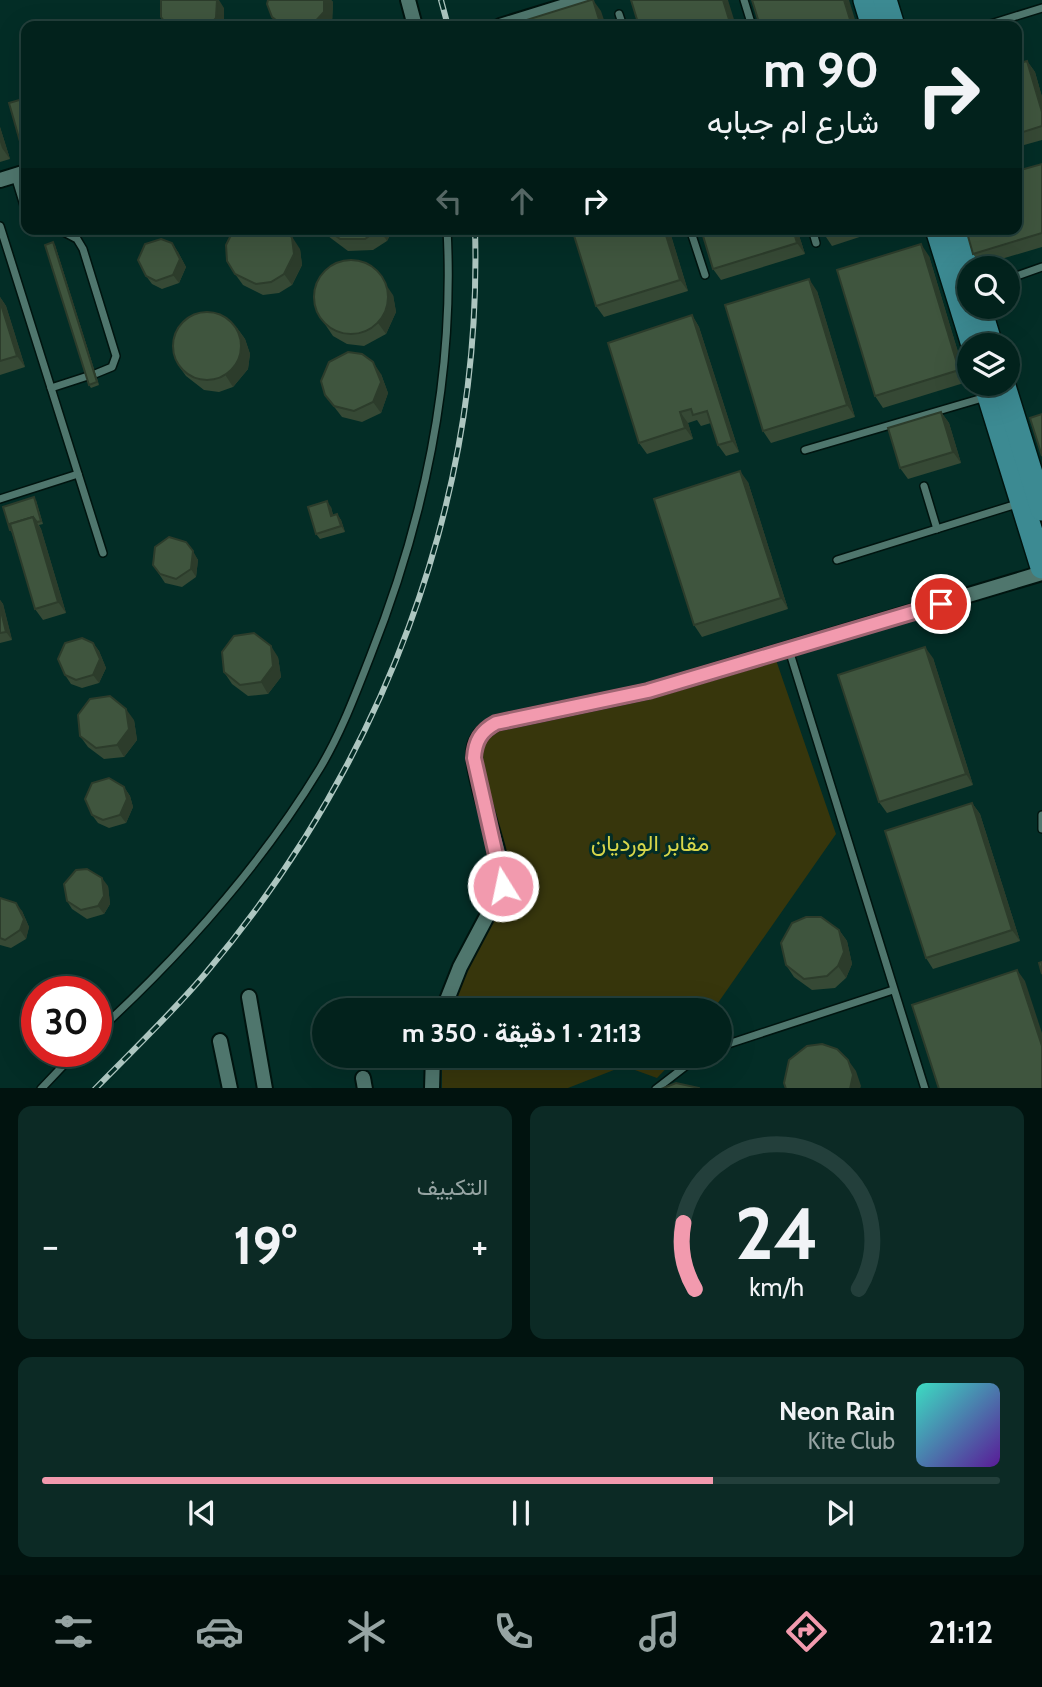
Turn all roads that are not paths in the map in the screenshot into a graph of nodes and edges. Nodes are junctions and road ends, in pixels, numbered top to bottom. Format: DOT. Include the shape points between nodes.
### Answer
graph roads {
  1 [pos="408,0"];
  2 [pos="584,0"];
  3 [pos="744,0"];
  4 [pos="865,0"];
  5 [pos="885,0"];
  6 [pos="1042,8"];
  7 [pos="620,14"];
  8 [pos="414,21"];
  9 [pos="516,21"];
  10 [pos="622,21"];
  11 [pos="750,21"];
  12 [pos="871,21"];
  13 [pos="891,21"];
  14 [pos="1000,21"];
  15 [pos="14,175"];
  16 [pos="21,197"];
  17 [pos="0,226"];
  18 [pos="69,235"];
  19 [pos="447,235"];
  20 [pos="692,235"];
  21 [pos="814,235"];
  22 [pos="939,235"];
  23 [pos="958,235"];
  24 [pos="816,243"];
  25 [pos="964,256"];
  26 [pos="1042,267"];
  27 [pos="705,275"];
  28 [pos="1020,275"];
  29 [pos="969,333"];
  30 [pos="51,388"];
  31 [pos="968,396"];
  32 [pos="995,396"];
  33 [pos="806,450"];
  34 [pos="78,474"];
  35 [pos="924,486"];
  36 [pos="0,499"];
  37 [pos="1036,502"];
  38 [pos="937,529"];
  39 [pos="103,553"];
  40 [pos="837,560"];
  41 [pos="1042,566"];
  42 [pos="1042,573"];
  43 [pos="789,650"];
  44 [pos="1042,816"];
  45 [pos="1042,829"];
  46 [pos="893,990"];
  47 [pos="249,997"];
  48 [pos="448,998"];
  49 [pos="112,1018"];
  50 [pos="220,1041"];
  51 [pos="732,1043"];
  52 [pos="61,1067"];
  53 [pos="433,1068"];
  54 [pos="683,1068"];
  55 [pos="41,1088"];
  56 [pos="230,1088"];
  57 [pos="265,1088"];
  58 [pos="432,1088"];
  59 [pos="656,1088"];
  60 [pos="925,1088"];
  1 -- 8 [label="street"];
  2 -- 9 [label="street"];
  3 -- 11 [label="lane"];
  4 -- 12 [label="main road"];
  5 -- 13 [label="main road"];
  6 -- 14 [label="lane"];
  7 -- 10 [label="lane"];
  15 -- 16 [label="lane"];
  17 -- 30 [label="lane"];
  18 -- 30 [label="lane" via="83,249 116,356 112,367"];
  19 -- 49 [label="lane" via="443,368 428,476 396,587 356,694 319,769 256,860 175,957"];
  20 -- 27 [label="lane"];
  21 -- 24 [label="lane"];
  22 -- 29 [label="main road"];
  23 -- 25 [label="main road"];
  26 -- 28 [label="lane"];
  30 -- 34 [label="lane"];
  31 -- 33 [label="lane"];
  32 -- 37 [label="main road"];
  34 -- 36 [label="lane"];
  34 -- 39 [label="lane"];
  35 -- 38 [label="lane"];
  37 -- 38 [label="lane"];
  37 -- 41 [label="main road"];
  38 -- 40 [label="lane"];
  42 -- 43 [label="street"];
  43 -- 46 [label="lane"];
  43 -- 48 [label="street" via="648,691 496,723 486,729 474,747 474,758 503,886"];
  44 -- 45 [label="lane"];
  46 -- 51 [label="lane"];
  46 -- 60 [label="lane"];
  47 -- 57 [label="street"];
  50 -- 56 [label="street"];
  52 -- 55 [label="lane"];
  53 -- 58 [label="street"];
  54 -- 59 [label="lane"];
}
